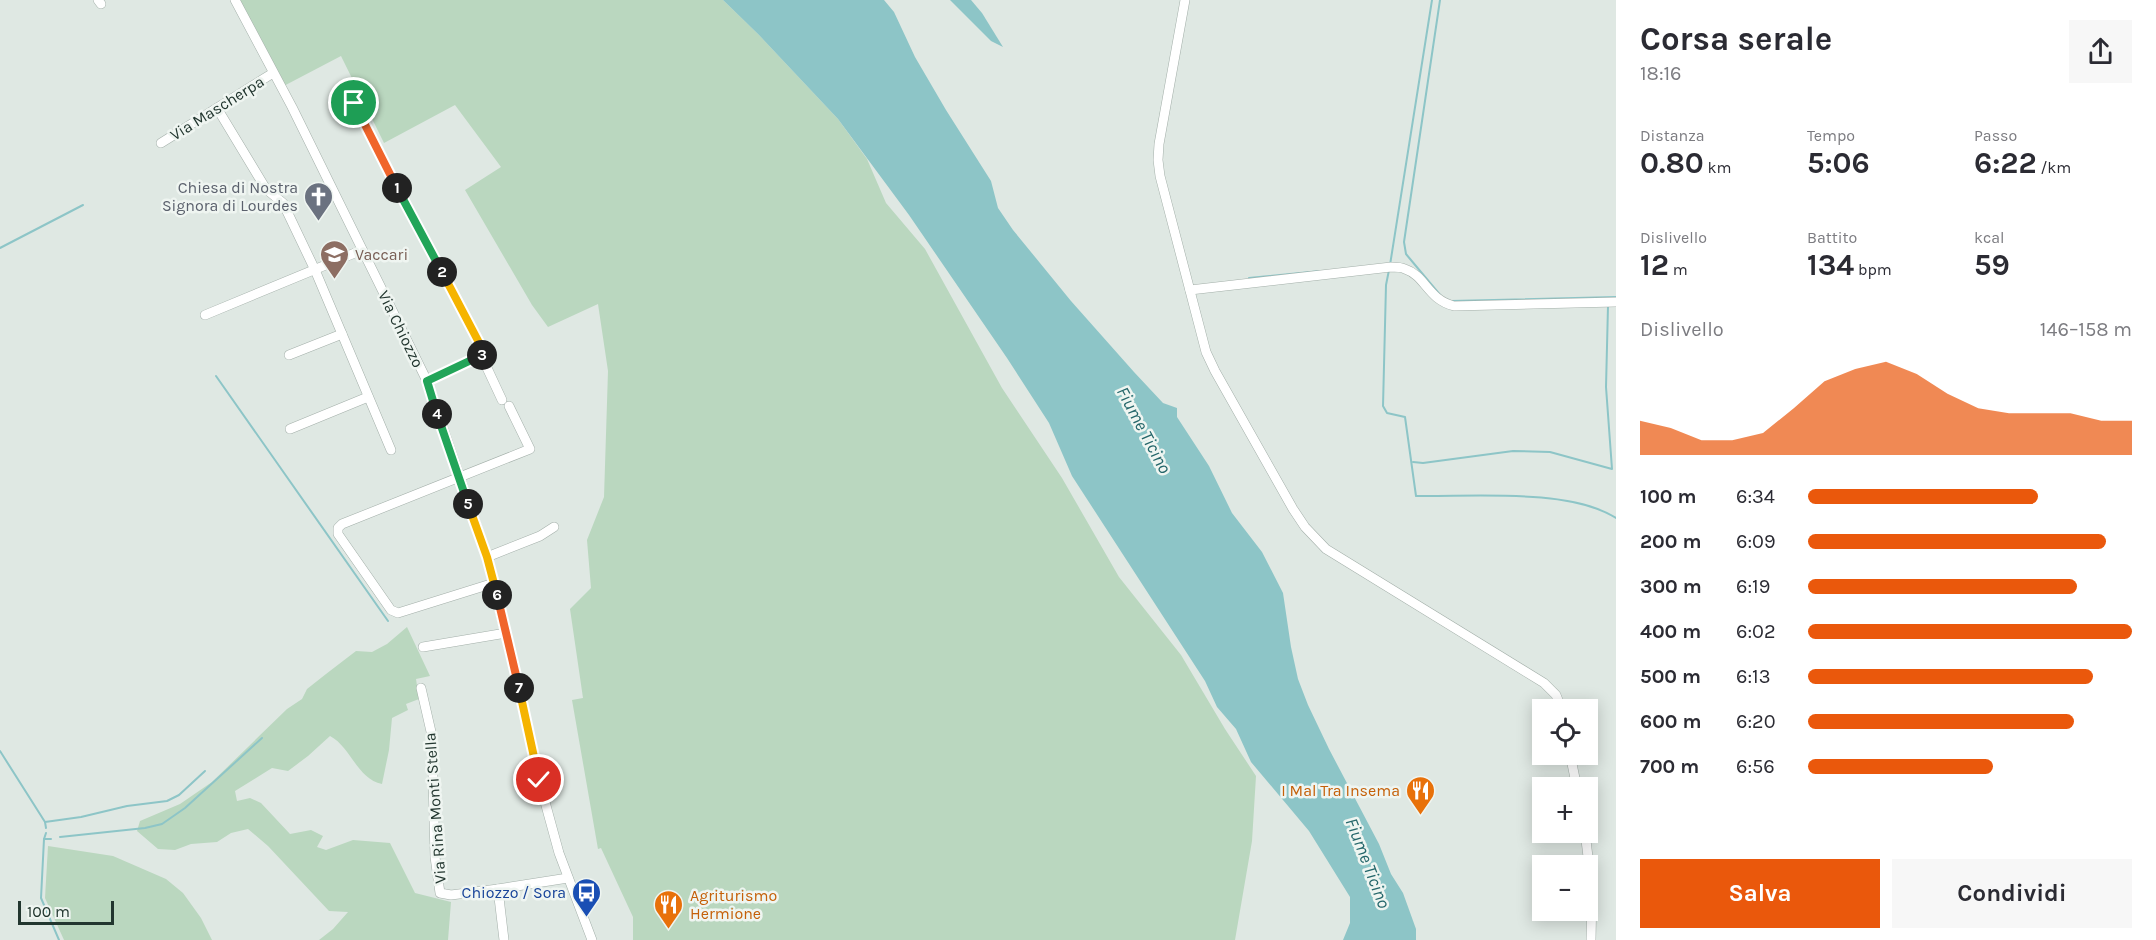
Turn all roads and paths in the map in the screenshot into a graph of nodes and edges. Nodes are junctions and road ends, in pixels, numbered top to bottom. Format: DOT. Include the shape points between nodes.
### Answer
graph roads {
  1 [pos="234,0"];
  2 [pos="1185,0"];
  3 [pos="273,72"];
  4 [pos="354,103"];
  5 [pos="217,108"];
  6 [pos="161,143"];
  7 [pos="362,250"];
  8 [pos="315,270"];
  9 [pos="1190,290"];
  10 [pos="1616,302"];
  11 [pos="206,315"];
  12 [pos="342,334"];
  13 [pos="289,355"];
  14 [pos="481,355"];
  15 [pos="427,381"];
  16 [pos="368,397"];
  17 [pos="290,429"];
  18 [pos="391,450"];
  19 [pos="458,477"];
  20 [pos="554,527"];
  21 [pos="487,557"];
  22 [pos="494,584"];
  23 [pos="506,633"];
  24 [pos="423,647"];
  25 [pos="421,688"];
  26 [pos="1558,699"];
  27 [pos="1586,843"];
  28 [pos="568,878"];
  29 [pos="498,889"];
  30 [pos="504,940"];
  31 [pos="592,940"];
  32 [pos="1591,940"];
  1 -- 3 [label="street, Via Mascherpa"];
  2 -- 9 [label="street" via="1158,160"];
  3 -- 5 [label="street, Via Mascherpa"];
  3 -- 7 [label="street, Via Mascherpa"];
  4 -- 14 [label="street" via="485,354"];
  5 -- 6 [label="street, Via Mascherpa"];
  5 -- 8 [label="street" via="266,189 283,203"];
  7 -- 8 [label="street"];
  7 -- 15 [label="street, Via Chiozzo"];
  8 -- 11 [label="street"];
  8 -- 12 [label="street"];
  9 -- 10 [label="street" via="1391,267 1406,269 1437,299 1454,306"];
  9 -- 26 [label="street" via="1215,371 1305,527 1326,549 1544,683"];
  12 -- 13 [label="street"];
  12 -- 16 [label="street"];
  14 -- 15 [label="street"];
  14 -- 19 [label="street" via="530,449"];
  15 -- 19 [label="street, Via Chiozzo"];
  16 -- 17 [label="street"];
  16 -- 18 [label="street"];
  19 -- 21 [label="street, Via Chiozzo"];
  19 -- 22 [label="street" via="347,522 338,528 338,534 390,610 398,613"];
  20 -- 21 [label="street"];
  21 -- 22 [label="street, Via Chiozzo"];
  22 -- 23 [label="street, Via Chiozzo"];
  23 -- 24 [label="street"];
  23 -- 28 [label="street, Via Chiozzo" via="539,780"];
  25 -- 29 [label="street, Via Rina Monti Stella" via="432,736 435,857 440,893"];
  27 -- 32 [label="street" via="1592,890"];
  28 -- 29 [label="street"];
  28 -- 31 [label="street, Via Chiozzo"];
  29 -- 30 [label="street"];
}
